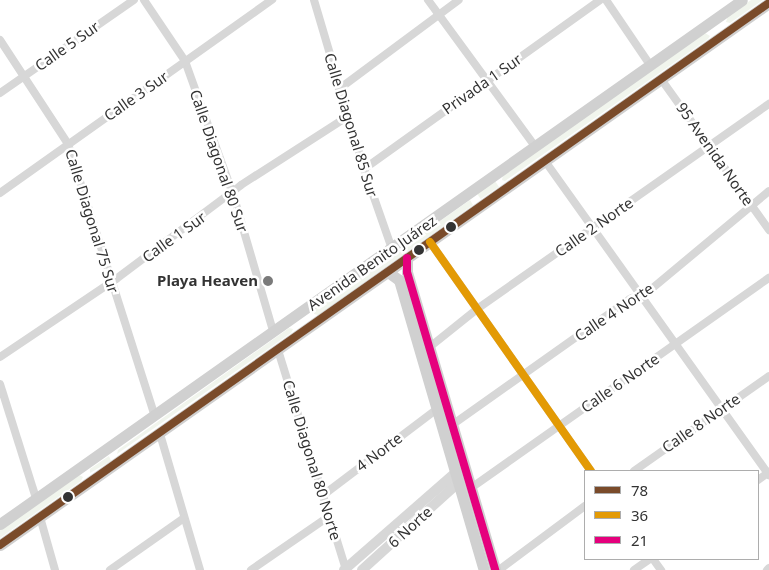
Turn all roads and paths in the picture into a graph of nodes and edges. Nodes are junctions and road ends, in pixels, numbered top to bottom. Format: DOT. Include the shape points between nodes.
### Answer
graph roads {
  1 [pos="134,0"];
  2 [pos="144,0"];
  3 [pos="272,0"];
  4 [pos="428,0"];
  5 [pos="460,0"];
  6 [pos="600,0"];
  7 [pos="606,0"];
  8 [pos="742,0"];
  9 [pos="317,1"];
  10 [pos="769,3"];
  11 [pos="724,13"];
  12 [pos="439,14"];
  13 [pos="704,27"];
  14 [pos="731,29"];
  15 [pos="0,40"];
  16 [pos="713,42"];
  17 [pos="185,61"];
  18 [pos="650,65"];
  19 [pos="24,76"];
  20 [pos="661,78"];
  21 [pos="487,81"];
  22 [pos="340,89"];
  23 [pos="0,93"];
  24 [pos="769,104"];
  25 [pos="348,117"];
  26 [pos="68,144"];
  27 [pos="535,146"];
  28 [pos="710,146"];
  29 [pos="545,161"];
  30 [pos="364,169"];
  31 [pos="501,171"];
  32 [pos="509,184"];
  33 [pos="769,191"];
  34 [pos="0,193"];
  35 [pos="233,194"];
  36 [pos="468,195"];
  37 [pos="751,205"];
  38 [pos="475,209"];
  39 [pos="592,228"];
  40 [pos="769,230"];
  41 [pos="430,242"];
  42 [pos="392,249"];
  43 [pos="407,258"];
  44 [pos="388,272"];
  45 [pos="769,278"];
  46 [pos="110,283"];
  47 [pos="640,295"];
  48 [pos="312,306"];
  49 [pos="477,309"];
  50 [pos="319,321"];
  51 [pos="285,323"];
  52 [pos="273,332"];
  53 [pos="292,339"];
  54 [pos="676,344"];
  55 [pos="278,350"];
  56 [pos="425,350"];
  57 [pos="0,357"];
  58 [pos="523,375"];
  59 [pos="769,376"];
  60 [pos="0,384"];
  61 [pos="722,408"];
  62 [pos="437,409"];
  63 [pos="155,416"];
  64 [pos="452,425"];
  65 [pos="559,426"];
  66 [pos="160,434"];
  67 [pos="112,446"];
  68 [pos="120,461"];
  69 [pos="590,470"];
  70 [pos="635,470"];
  71 [pos="77,471"];
  72 [pos="768,473"];
  73 [pos="456,478"];
  74 [pos="85,485"];
  75 [pos="470,488"];
  76 [pos="322,496"];
  77 [pos="36,498"];
  78 [pos="584,507"];
  79 [pos="40,517"];
  80 [pos="328,517"];
  81 [pos="184,518"];
  82 [pos="0,524"];
  83 [pos="0,545"];
  84 [pos="649,560"];
  85 [pos="652,560"];
  86 [pos="346,569"];
  87 [pos="55,570"];
  88 [pos="110,570"];
  89 [pos="200,570"];
  90 [pos="251,570"];
  91 [pos="362,570"];
  92 [pos="484,570"];
  93 [pos="497,570"];
  94 [pos="634,570"];
  95 [pos="661,570"];
  1 -- 19 [label="street, Calle 5 Sur"];
  2 -- 17 [label="street, Calle Diagonal 80 Sur"];
  3 -- 17 [label="street, Calle 3 Sur"];
  4 -- 12 [label="street"];
  5 -- 12 [label="street"];
  6 -- 21 [label="street, Privada 1 Sur"];
  7 -- 18 [label="street"];
  8 -- 11 [label="main road, Avenida Benito Juárez"];
  9 -- 22 [label="street, Calle Diagonal 85 Sur"];
  10 -- 14 [label="main road, Avenida Benito Juárez"];
  11 -- 13 [label="main road, Avenida Benito Juárez"];
  11 -- 14 [label="main road" via="723,25"];
  12 -- 21 [label="street"];
  12 -- 22 [label="street"];
  13 -- 16 [label="main road" via="714,33"];
  13 -- 18 [label="main road, Avenida Benito Juárez"];
  14 -- 16 [label="main road, Avenida Benito Juárez"];
  15 -- 19 [label="street, Calle Diagonal 75 Sur"];
  16 -- 20 [label="main road, Avenida Benito Juárez"];
  17 -- 26 [label="street, Calle 3 Sur"];
  17 -- 35 [label="street, Calle Diagonal 80 Sur"];
  18 -- 27 [label="main road, Avenida Benito Juárez"];
  19 -- 23 [label="street, Calle 5 Sur"];
  19 -- 26 [label="street, Calle Diagonal 75 Sur"];
  20 -- 28 [label="street, 95 Avenida Norte"];
  20 -- 29 [label="main road, Avenida Benito Juárez"];
  21 -- 27 [label="street"];
  21 -- 30 [label="street, Privada 1 Sur"];
  22 -- 25 [label="street, Calle Diagonal 85 Sur"];
  24 -- 28 [label="street, Calle 2 Norte"];
  25 -- 30 [label="street, Calle Diagonal 85 Sur"];
  25 -- 35 [label="street, Calle 1 Sur"];
  26 -- 34 [label="street, Calle 3 Sur"];
  26 -- 46 [label="street, Calle Diagonal 75 Sur"];
  27 -- 31 [label="main road, Avenida Benito Juárez"];
  28 -- 37 [label="street, 95 Avenida Norte"];
  28 -- 39 [label="street, Calle 2 Norte"];
  29 -- 32 [label="main road, Avenida Benito Juárez"];
  29 -- 39 [label="street"];
  30 -- 42 [label="street, Calle Diagonal 85 Sur"];
  31 -- 32 [label="main road" via="498,180"];
  31 -- 36 [label="main road, Avenida Benito Juárez"];
  32 -- 38 [label="main road, Avenida Benito Juárez"];
  33 -- 37 [label="street, Calle 4 Norte"];
  35 -- 46 [label="street, Calle 1 Sur"];
  35 -- 52 [label="street, Calle Diagonal 80 Sur"];
  36 -- 38 [label="main road" via="477,200"];
  36 -- 42 [label="main road, Avenida Benito Juárez"];
  37 -- 40 [label="street, 95 Avenida Norte"];
  37 -- 47 [label="street, Calle 4 Norte" via="649,291"];
  38 -- 41 [label="main road, Avenida Benito Juárez"];
  39 -- 47 [label="street"];
  39 -- 49 [label="street, Calle 2 Norte"];
  41 -- 43 [label="main road, Avenida Benito Juárez"];
  41 -- 49 [label="street"];
  42 -- 48 [label="main road, Avenida Benito Juárez"];
  43 -- 44 [label="main road, Avenida Benito Juárez"];
  43 -- 56 [label="main road" via="407,272"];
  44 -- 50 [label="main road, Avenida Benito Juárez"];
  44 -- 56 [label="main road" via="399,280"];
  45 -- 54 [label="street, Calle 6 Norte"];
  46 -- 57 [label="street, Calle 1 Sur"];
  46 -- 63 [label="street, Calle Diagonal 75 Sur"];
  47 -- 54 [label="street"];
  47 -- 58 [label="street, Calle 4 Norte" via="630,298"];
  48 -- 50 [label="main road" via="311,315"];
  48 -- 51 [label="main road, Avenida Benito Juárez"];
  49 -- 56 [label="street, Calle 2 Norte"];
  49 -- 58 [label="street"];
  50 -- 53 [label="main road, Avenida Benito Juárez"];
  51 -- 52 [label="main road, Avenida Benito Juárez"];
  51 -- 53 [label="main road" via="296,328"];
  52 -- 63 [label="main road, Avenida Benito Juárez"];
  53 -- 55 [label="main road, Avenida Benito Juárez"];
  54 -- 61 [label="street"];
  54 -- 65 [label="street, Calle 6 Norte"];
  55 -- 66 [label="main road, Avenida Benito Juárez"];
  55 -- 76 [label="street, Calle Diagonal 80 Norte"];
  56 -- 62 [label="main road"];
  56 -- 64 [label="main road"];
  58 -- 64 [label="street, Calle 4 Norte"];
  58 -- 65 [label="street"];
  59 -- 61 [label="street, Calle 8 Norte"];
  60 -- 77 [label="street"];
  61 -- 70 [label="street, Calle 8 Norte"];
  61 -- 72 [label="street"];
  62 -- 73 [label="main road"];
  62 -- 76 [label="street, 4 Norte"];
  63 -- 67 [label="main road, Avenida Benito Juárez"];
  64 -- 75 [label="main road"];
  65 -- 69 [label="street"];
  65 -- 75 [label="street, Calle 6 Norte"];
  66 -- 68 [label="main road, Avenida Benito Juárez"];
  66 -- 81 [label="street"];
  67 -- 68 [label="main road" via="111,456"];
  67 -- 71 [label="main road, Avenida Benito Juárez"];
  68 -- 74 [label="main road, Avenida Benito Juárez"];
  71 -- 74 [label="main road" via="86,476"];
  71 -- 77 [label="main road, Avenida Benito Juárez"];
  73 -- 86 [label="street"];
  73 -- 91 [label="street, 6 Norte"];
  73 -- 92 [label="main road"];
  74 -- 79 [label="main road, Avenida Benito Juárez"];
  75 -- 93 [label="main road"];
  76 -- 80 [label="street, Calle Diagonal 80 Norte"];
  77 -- 82 [label="main road, Avenida Benito Juárez"];
  78 -- 93 [label="street"];
  79 -- 83 [label="main road, Avenida Benito Juárez"];
  79 -- 87 [label="street"];
  80 -- 86 [label="street, Calle Diagonal 80 Norte"];
  80 -- 90 [label="street"];
  81 -- 88 [label="street"];
  81 -- 89 [label="street"];
  84 -- 94 [label="street"];
  85 -- 95 [label="street"];
}
